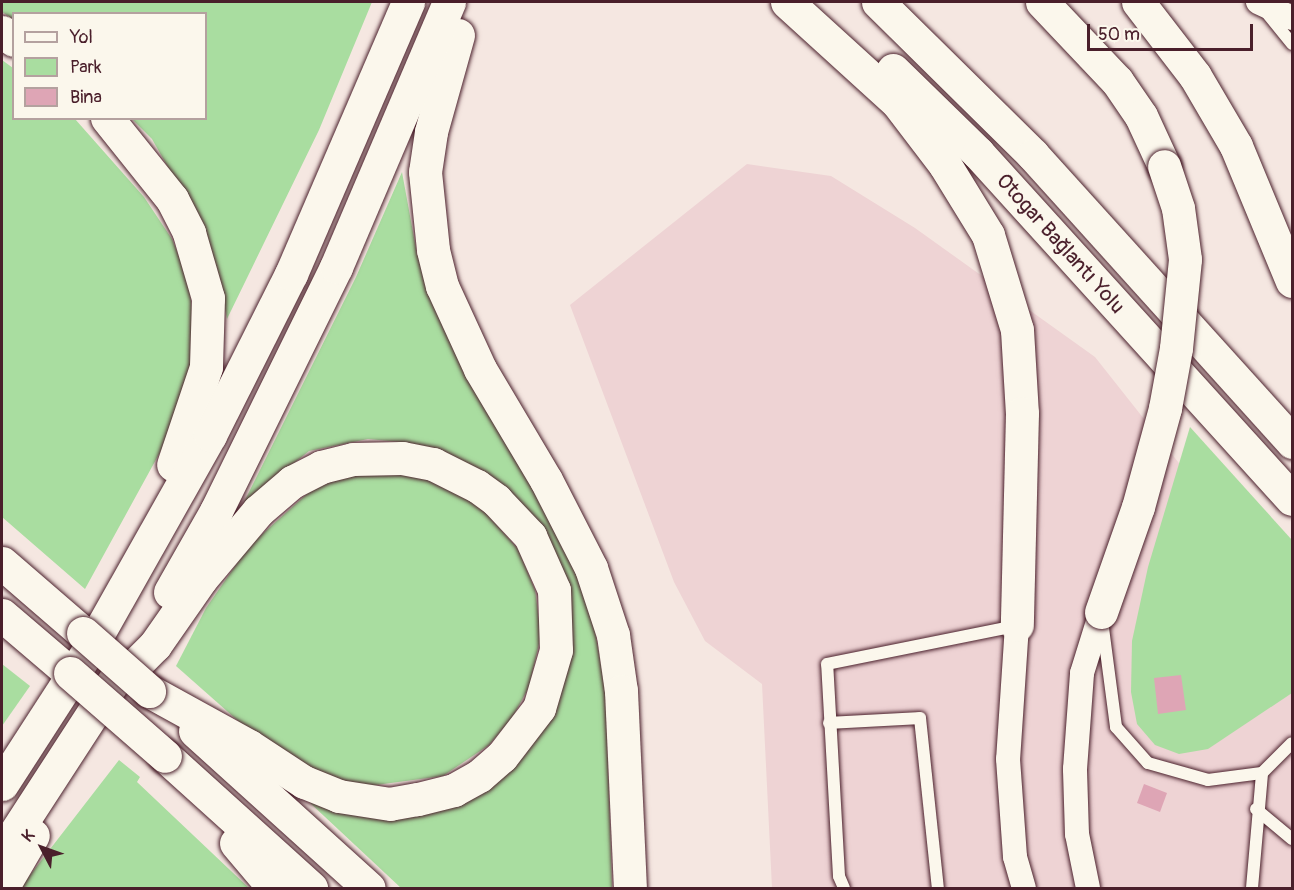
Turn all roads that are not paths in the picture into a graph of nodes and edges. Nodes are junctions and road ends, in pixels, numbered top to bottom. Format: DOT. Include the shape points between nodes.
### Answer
graph roads {
  1 [pos="408,2"];
  2 [pos="449,2"];
  3 [pos="469,2"];
  4 [pos="787,2"];
  5 [pos="815,2"];
  6 [pos="878,2"];
  7 [pos="1028,2"];
  8 [pos="1042,2"];
  9 [pos="1138,2"];
  10 [pos="1258,2"];
  11 [pos="1293,18"];
  12 [pos="1084,44"];
  13 [pos="1293,44"];
  14 [pos="109,120"];
  15 [pos="1293,281"];
  16 [pos="1293,442"];
  17 [pos="1293,499"];
  18 [pos="2,563"];
  19 [pos="139,565"];
  20 [pos="1101,612"];
  21 [pos="2,615"];
  22 [pos="1017,625"];
  23 [pos="2,639"];
  24 [pos="70,673"];
  25 [pos="119,673"];
  26 [pos="149,691"];
  27 [pos="50,713"];
  28 [pos="829,723"];
  29 [pos="1293,743"];
  30 [pos="72,744"];
  31 [pos="165,756"];
  32 [pos="2,759"];
  33 [pos="1262,772"];
  34 [pos="2,784"];
  35 [pos="1256,809"];
  36 [pos="1293,839"];
  37 [pos="2,853"];
  38 [pos="2,888"];
  39 [pos="274,888"];
  40 [pos="311,888"];
  41 [pos="369,888"];
  42 [pos="630,888"];
  43 [pos="844,888"];
  44 [pos="938,888"];
  45 [pos="1024,888"];
  46 [pos="1088,888"];
  47 [pos="1252,888"];
  1 -- 19 [label="highway" via="291,273"];
  2 -- 25 [label="highway" via="403,116 287,367 216,511"];
  3 -- 42 [label="highway" via="431,132 425,172 433,250 442,286 480,369 546,480 591,568 613,635 621,691"];
  4 -- 22 [label="highway" via="897,102 945,165 988,235 1018,342 1022,413"];
  5 -- 17 [label="highway, Otogar Bağlantı Yolu" via="890,66 978,153"];
  6 -- 16 [label="highway, Otogar Bağlantı Yolu" via="1033,155"];
  7 -- 12 [label="highway"];
  8 -- 12 [label="highway"];
  9 -- 15 [label="highway" via="1195,76 1236,146"];
  10 -- 11 [label="street"];
  10 -- 13 [label="lane"];
  12 -- 20 [label="highway, bridge" via="1141,116 1178,208 1185,259 1165,408 1138,507"];
  14 -- 19 [label="highway" via="171,199 189,232 208,298 210,331 198,400 152,515"];
  18 -- 26 [label="highway, bridge"];
  19 -- 27 [label="highway"];
  20 -- 33 [label="lane" via="1112,710 1116,727 1127,743 1148,763 1181,775 1208,780"];
  20 -- 46 [label="street" via="1082,673 1074,769 1077,834"];
  21 -- 24 [label="highway"];
  22 -- 28 [label="lane" via="827,664"];
  22 -- 45 [label="street" via="1008,759 1015,857"];
  23 -- 24 [label="highway" via="38,664"];
  24 -- 31 [label="highway, bridge"];
  25 -- 26 [label="highway" via="136,664 155,645 201,579 258,511 292,482 321,467 353,459 402,458 433,464 477,486 530,536 554,590 556,650 539,708 502,756 479,776 454,790 390,804 364,802 321,789"];
  25 -- 30 [label="highway"];
  26 -- 41 [label="highway"];
  27 -- 32 [label="highway"];
  27 -- 34 [label="highway"];
  28 -- 43 [label="lane" via="839,876"];
  28 -- 44 [label="lane" via="920,718"];
  29 -- 33 [label="lane"];
  30 -- 37 [label="highway"];
  30 -- 38 [label="highway" via="55,796"];
  31 -- 39 [label="highway" via="217,825"];
  31 -- 40 [label="highway"];
  33 -- 35 [label="lane"];
  35 -- 36 [label="lane"];
  35 -- 47 [label="lane"];
}
